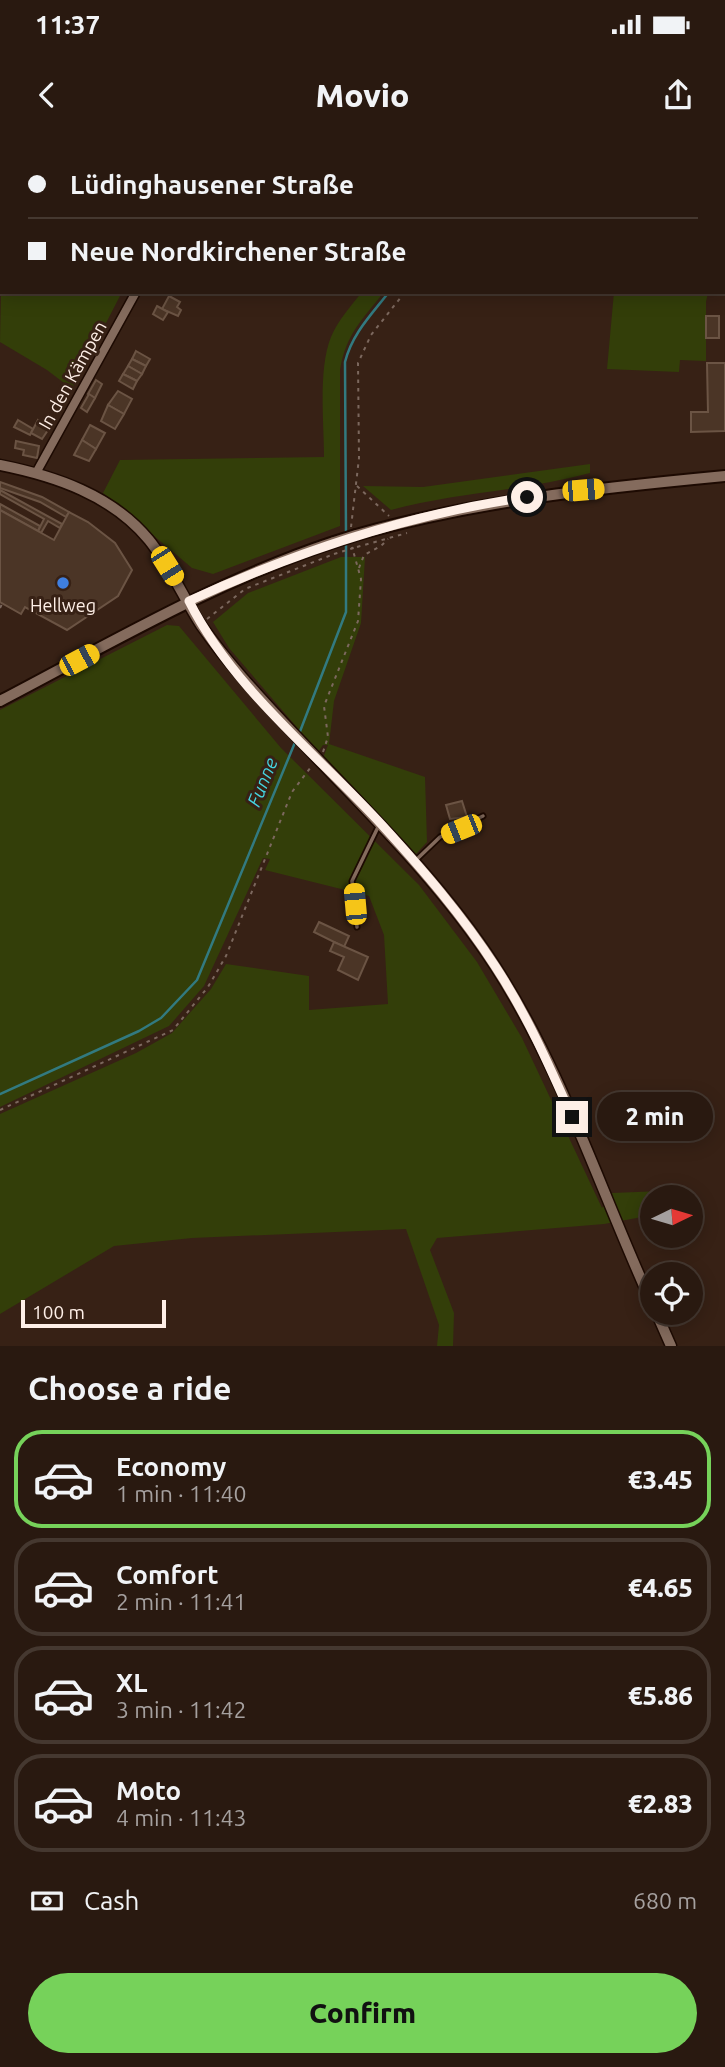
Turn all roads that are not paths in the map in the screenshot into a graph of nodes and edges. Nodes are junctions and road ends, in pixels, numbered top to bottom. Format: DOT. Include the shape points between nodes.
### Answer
graph roads {
  1 [pos="135,294"];
  2 [pos="0,465"];
  3 [pos="36,473"];
  4 [pos="725,476"];
  5 [pos="189,601"];
  6 [pos="0,701"];
  7 [pos="483,816"];
  8 [pos="380,823"];
  9 [pos="414,862"];
  10 [pos="357,927"];
  11 [pos="640,1276"];
  12 [pos="662,1325"];
  13 [pos="671,1346"];
  1 -- 3 [label="street, In den Kämpen"];
  2 -- 3 [label="street"];
  3 -- 5 [label="street" via="85,491 137,527"];
  4 -- 5 [label="main road, bridge" via="506,500 396,524 256,570"];
  5 -- 6 [label="main road"];
  5 -- 8 [label="street" via="240,675"];
  7 -- 9 [label="lane" via="440,837"];
  8 -- 9 [label="street"];
  8 -- 10 [label="lane" via="352,881"];
  9 -- 11 [label="street" via="467,925 520,1009"];
  12 -- 13 [label="street"];
}
